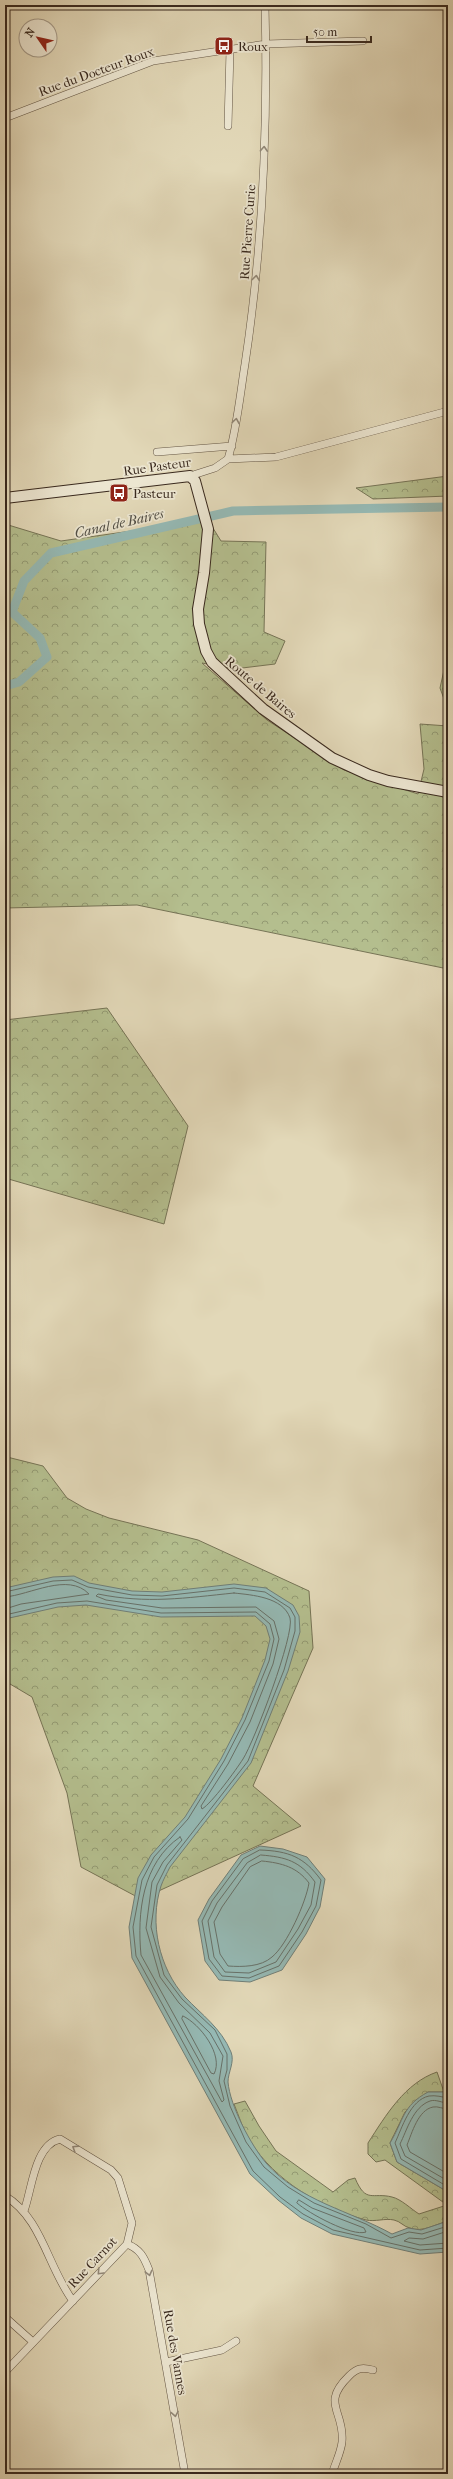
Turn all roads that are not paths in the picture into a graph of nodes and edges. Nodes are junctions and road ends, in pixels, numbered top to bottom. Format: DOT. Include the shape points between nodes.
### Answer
graph roads {
  1 [pos="265,5"];
  2 [pos="363,41"];
  3 [pos="266,44"];
  4 [pos="230,50"];
  5 [pos="5,118"];
  6 [pos="228,126"];
  7 [pos="448,411"];
  8 [pos="232,446"];
  9 [pos="157,452"];
  10 [pos="228,459"];
  11 [pos="190,476"];
  12 [pos="5,498"];
  13 [pos="448,792"];
  14 [pos="5,2196"];
  15 [pos="24,2211"];
  16 [pos="127,2244"];
  17 [pos="73,2300"];
  18 [pos="5,2317"];
  19 [pos="236,2341"];
  20 [pos="34,2342"];
  21 [pos="166,2362"];
  22 [pos="373,2370"];
  23 [pos="5,2372"];
  24 [pos="185,2474"];
  25 [pos="332,2474"];
  1 -- 3 [label="street, Rue Pierre Curie"];
  2 -- 3 [label="street, Rue du Docteur Roux"];
  3 -- 4 [label="street, Rue du Docteur Roux"];
  8 -- 3 [label="street, Rue Pierre Curie, one-way" via="249,338 260,239"];
  4 -- 5 [label="street, Rue du Docteur Roux" via="153,61"];
  4 -- 6 [label="street"];
  7 -- 10 [label="street, Rue Pasteur" via="276,456"];
  8 -- 9 [label="street"];
  8 -- 10 [label="street, Rue Pierre Curie"];
  10 -- 11 [label="street, Rue Pasteur" via="215,468"];
  11 -- 12 [label="street, Rue Pasteur"];
  11 -- 13 [label="street, Route de Baires" via="195,481 208,529 198,609 201,636 212,662 263,709 332,758 388,781"];
  14 -- 15 [label="street"];
  16 -- 15 [label="street, Rue Carnot, one-way" via="132,2223 118,2178 64,2141 54,2141 44,2151 37,2165"];
  15 -- 17 [label="street"];
  16 -- 17 [label="street, Rue Carnot, one-way"];
  16 -- 21 [label="street, Rue des Vannes, one-way" via="135,2247 144,2257 149,2270"];
  17 -- 20 [label="street, Rue Carnot"];
  18 -- 20 [label="street"];
  19 -- 21 [label="street" via="222,2350"];
  20 -- 23 [label="street, Rue Carnot"];
  21 -- 24 [label="street, Rue des Vannes, one-way"];
  22 -- 25 [label="street" via="363,2367 356,2369 334,2394 342,2442"];
}
